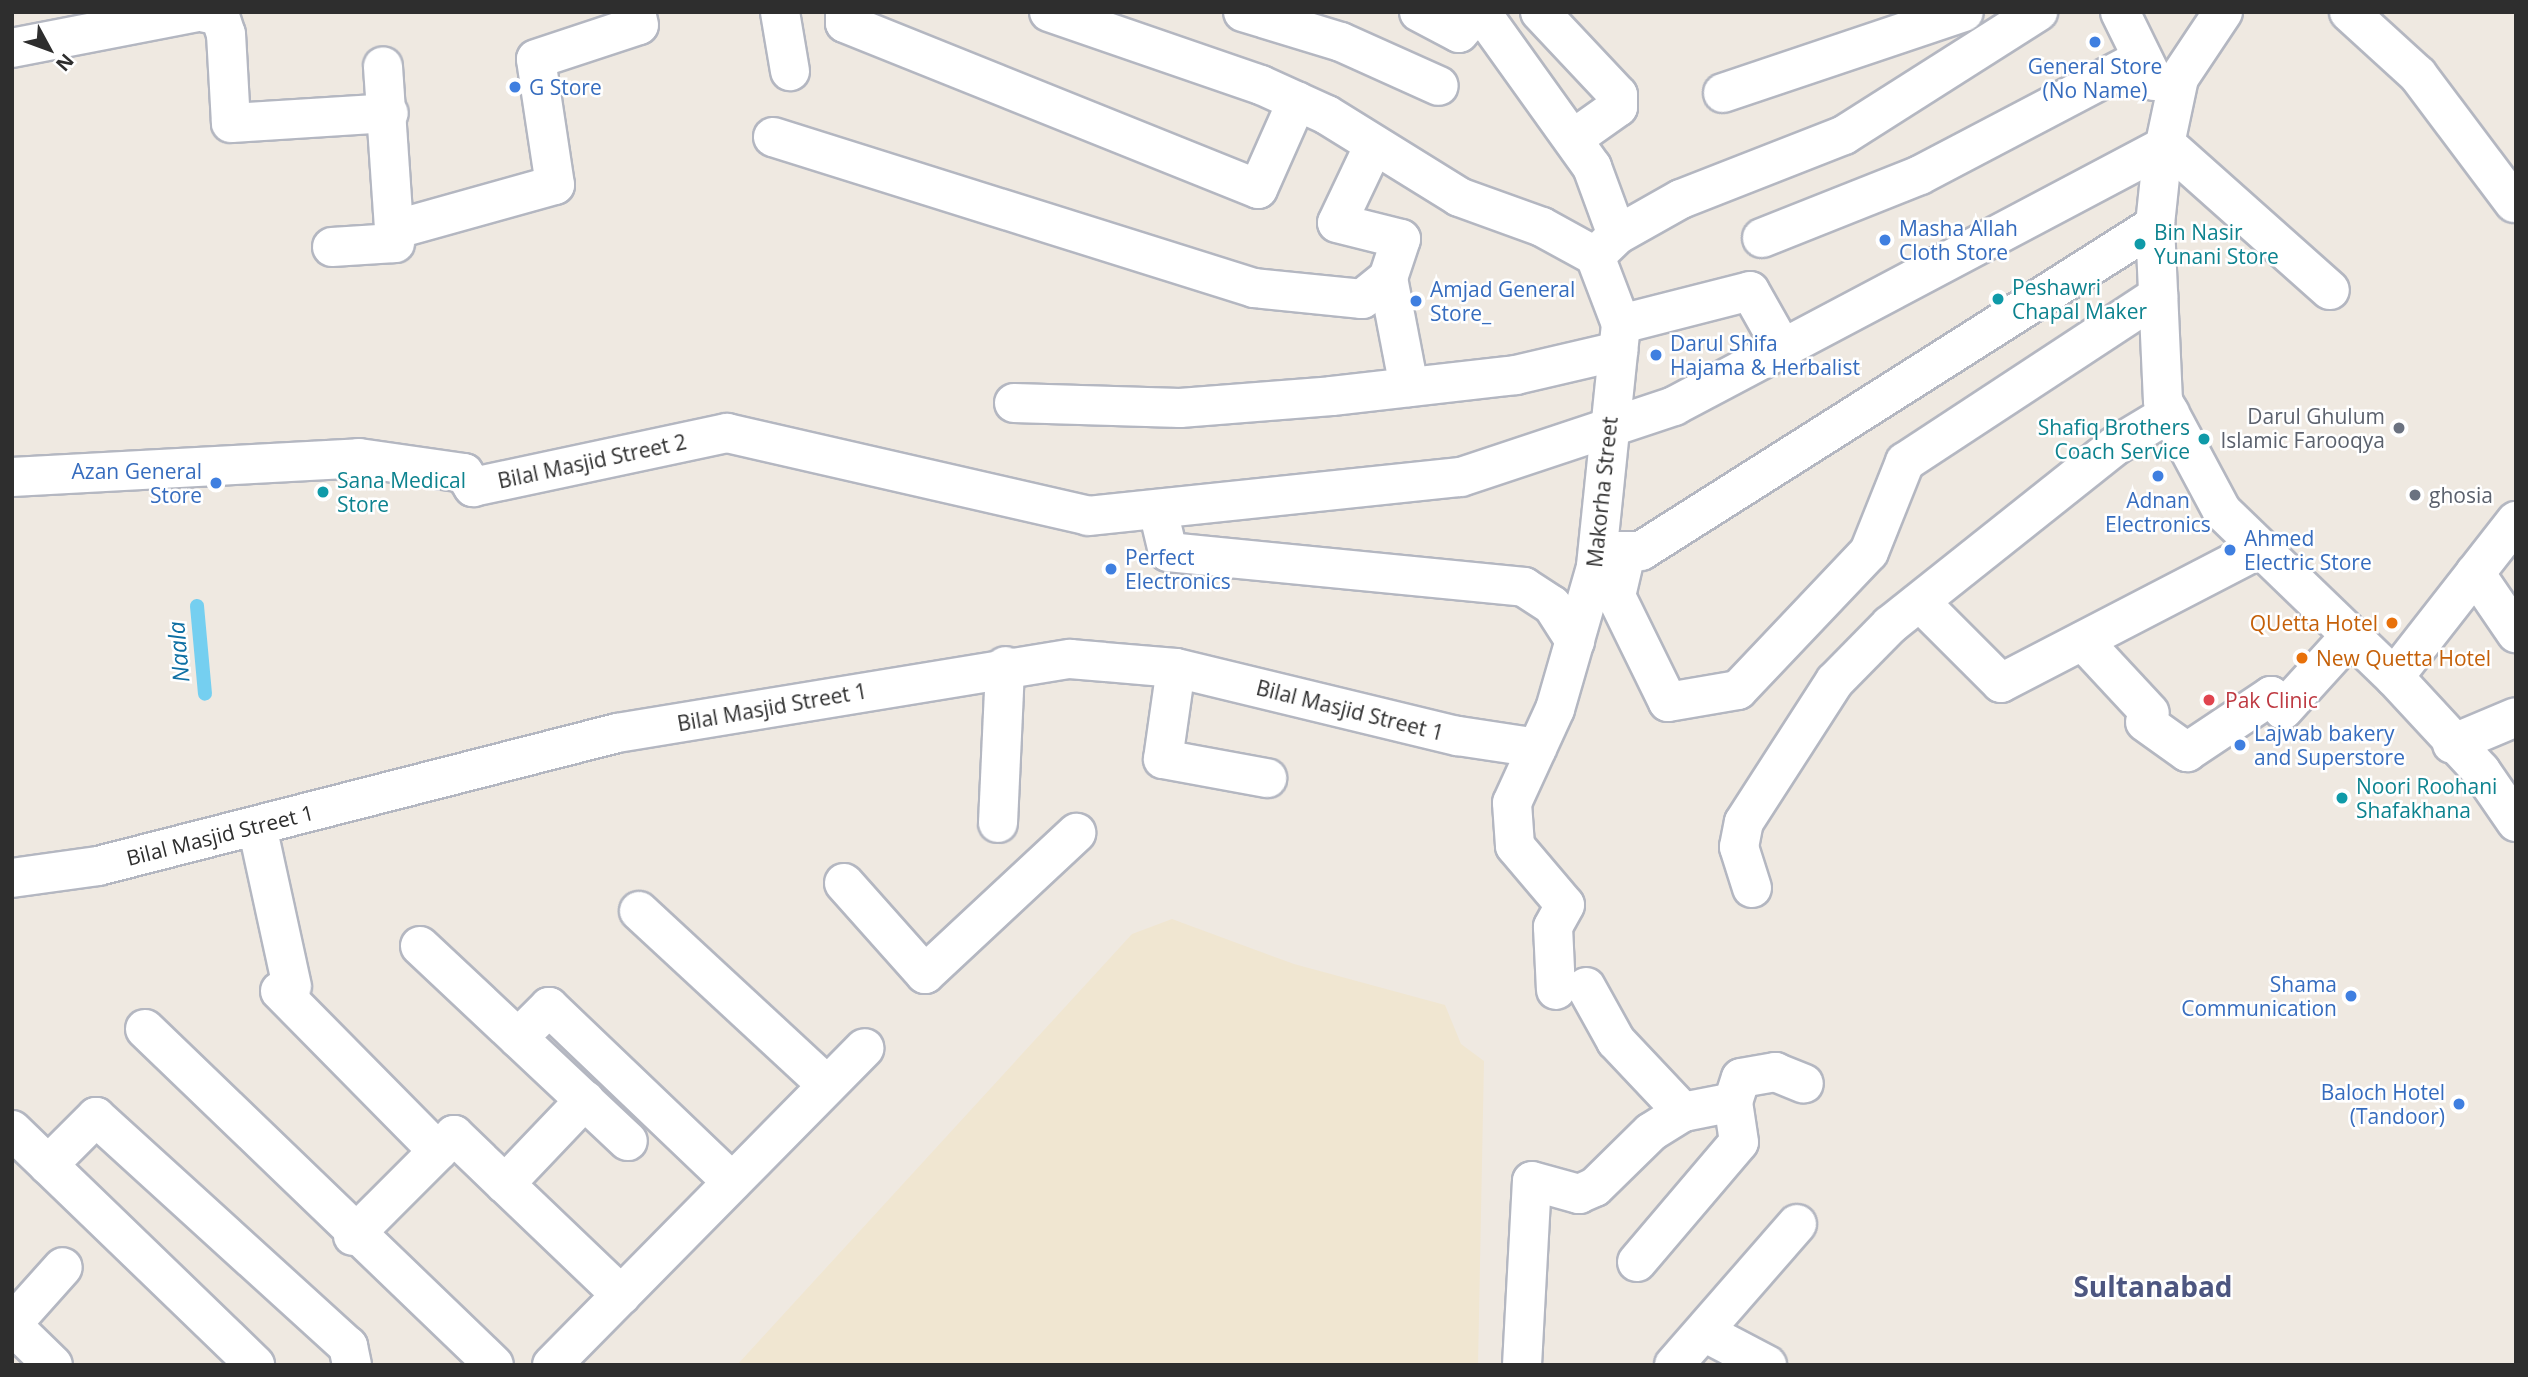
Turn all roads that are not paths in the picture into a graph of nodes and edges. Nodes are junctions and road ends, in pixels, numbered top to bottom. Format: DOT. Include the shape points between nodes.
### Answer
graph roads {
  1 [pos="199,12"];
  2 [pos="636,12"];
  3 [pos="780,12"];
  4 [pos="845,12"];
  5 [pos="1049,12"];
  6 [pos="1243,12"];
  7 [pos="1419,12"];
  8 [pos="1479,12"];
  9 [pos="1540,12"];
  10 [pos="1964,12"];
  11 [pos="2038,12"];
  12 [pos="2120,12"];
  13 [pos="2222,12"];
  14 [pos="2349,12"];
  15 [pos="12,48"];
  16 [pos="2141,59"];
  17 [pos="383,66"];
  18 [pos="790,71"];
  19 [pos="1438,86"];
  20 [pos="1723,93"];
  21 [pos="1297,101"];
  22 [pos="389,113"];
  23 [pos="2170,129"];
  24 [pos="773,137"];
  25 [pos="1573,139"];
  26 [pos="1374,145"];
  27 [pos="2514,203"];
  28 [pos="2155,225"];
  29 [pos="397,229"];
  30 [pos="1762,238"];
  31 [pos="1606,246"];
  32 [pos="332,247"];
  33 [pos="1388,278"];
  34 [pos="2330,290"];
  35 [pos="2158,296"];
  36 [pos="1620,337"];
  37 [pos="1784,351"];
  38 [pos="1409,387"];
  39 [pos="1014,403"];
  40 [pos="2169,413"];
  41 [pos="1609,428"];
  42 [pos="12,477"];
  43 [pos="1158,510"];
  44 [pos="2516,521"];
  45 [pos="2258,550"];
  46 [pos="1611,552"];
  47 [pos="2475,573"];
  48 [pos="1921,603"];
  49 [pos="2516,633"];
  50 [pos="2350,636"];
  51 [pos="1575,641"];
  52 [pos="2083,641"];
  53 [pos="1004,666"];
  54 [pos="1176,668"];
  55 [pos="2394,677"];
  56 [pos="2516,717"];
  57 [pos="2452,744"];
  58 [pos="1537,748"];
  59 [pos="1267,778"];
  60 [pos="2516,822"];
  61 [pos="998,823"];
  62 [pos="257,826"];
  63 [pos="1076,833"];
  64 [pos="12,878"];
  65 [pos="845,883"];
  66 [pos="1752,888"];
  67 [pos="639,911"];
  68 [pos="420,946"];
  69 [pos="145,1029"];
  70 [pos="518,1038"];
  71 [pos="865,1048"];
  72 [pos="1804,1084"];
  73 [pos="827,1086"];
  74 [pos="585,1100"];
  75 [pos="1733,1102"];
  76 [pos="1683,1112"];
  77 [pos="12,1130"];
  78 [pos="628,1141"];
  79 [pos="438,1151"];
  80 [pos="48,1165"];
  81 [pos="732,1182"];
  82 [pos="505,1184"];
  83 [pos="1797,1224"];
  84 [pos="354,1236"];
  85 [pos="1637,1262"];
  86 [pos="63,1267"];
  87 [pos="621,1295"];
  88 [pos="12,1324"];
  89 [pos="1706,1333"];
  90 [pos="53,1365"];
  91 [pos="255,1365"];
  92 [pos="352,1365"];
  93 [pos="494,1365"];
  94 [pos="552,1365"];
  95 [pos="1522,1365"];
  96 [pos="1674,1365"];
  97 [pos="1767,1365"];
  1 -- 15 [label="street"];
  1 -- 22 [label="street" via="220,16 226,34 231,123"];
  2 -- 29 [label="street" via="639,25 536,59 555,185"];
  3 -- 18 [label="street"];
  4 -- 21 [label="street" via="845,23 1258,189"];
  5 -- 21 [label="street"];
  6 -- 19 [label="street" via="1341,42"];
  7 -- 8 [label="street, Makorha Street" via="1459,33"];
  8 -- 25 [label="street, Makorha Street"];
  9 -- 25 [label="street" via="1618,95 1618,107"];
  10 -- 20 [label="street"];
  11 -- 31 [label="street" via="1844,135 1681,199"];
  12 -- 16 [label="street"];
  13 -- 23 [label="street" via="2179,78"];
  14 -- 27 [label="street" via="2418,75"];
  16 -- 23 [label="street"];
  16 -- 30 [label="street" via="1920,174"];
  17 -- 22 [label="street"];
  21 -- 26 [label="street"];
  22 -- 29 [label="street"];
  23 -- 28 [label="street"];
  23 -- 34 [label="street"];
  23 -- 37 [label="street"];
  24 -- 33 [label="street" via="1254,288 1362,299"];
  25 -- 31 [label="street, Makorha Street" via="1592,167"];
  26 -- 31 [label="street" via="1459,197"];
  26 -- 33 [label="street" via="1337,223 1401,239"];
  28 -- 35 [label="street"];
  28 -- 46 [label="street" via="1641,551"];
  29 -- 32 [label="street" via="395,243"];
  31 -- 36 [label="street, Makorha Street"];
  33 -- 38 [label="street"];
  35 -- 40 [label="street" via="2163,401"];
  35 -- 46 [label="street" via="1905,462 1869,552 1738,690 1668,702 1616,596"];
  36 -- 37 [label="street" via="1750,291"];
  36 -- 38 [label="street" via="1516,375"];
  36 -- 41 [label="street, Makorha Street"];
  37 -- 41 [label="street" via="1674,406"];
  38 -- 39 [label="street" via="1180,408"];
  40 -- 45 [label="street" via="2222,511"];
  40 -- 48 [label="street" via="2115,446"];
  41 -- 43 [label="street" via="1461,477"];
  41 -- 46 [label="street, Makorha Street"];
  42 -- 43 [label="street, Bilal Masjid Street 2" via="359,458 464,473 472,487 727,433 1088,516"];
  43 -- 51 [label="street" via="1168,552 1524,587 1552,605"];
  44 -- 47 [label="street"];
  45 -- 50 [label="street"];
  45 -- 52 [label="street"];
  46 -- 51 [label="street, Makorha Street"];
  47 -- 49 [label="street"];
  47 -- 55 [label="street"];
  48 -- 52 [label="street" via="2001,683"];
  48 -- 66 [label="street" via="1835,681 1762,787 1739,847"];
  50 -- 52 [label="street" via="2283,710 2271,696 2187,752 2148,718"];
  50 -- 55 [label="street"];
  51 -- 58 [label="street, Makorha Street"];
  53 -- 54 [label="street, Bilal Masjid Street 1" via="1070,659"];
  53 -- 61 [label="street"];
  53 -- 62 [label="street, Bilal Masjid Street 1" via="617,733"];
  54 -- 58 [label="street, Bilal Masjid Street 1" via="1458,736"];
  54 -- 59 [label="street" via="1163,760"];
  55 -- 57 [label="street"];
  56 -- 57 [label="street"];
  57 -- 60 [label="street" via="2481,771"];
  58 -- 76 [label="street, Makorha Street" via="1513,803 1515,846 1565,905 1553,927 1571,988"];
  62 -- 64 [label="street, Bilal Masjid Street 1" via="98,866"];
  62 -- 79 [label="street" via="286,989"];
  63 -- 65 [label="street" via="925,974"];
  67 -- 73 [label="street"];
  68 -- 70 [label="street"];
  69 -- 84 [label="street"];
  70 -- 74 [label="street"];
  70 -- 81 [label="street" via="549,1007"];
  71 -- 73 [label="street"];
  72 -- 75 [label="street" via="1775,1072 1741,1078"];
  73 -- 81 [label="street"];
  74 -- 78 [label="street"];
  74 -- 82 [label="street"];
  75 -- 76 [label="street"];
  75 -- 85 [label="street" via="1739,1142"];
  76 -- 95 [label="street" via="1651,1132 1595,1187 1578,1194 1532,1181"];
  77 -- 80 [label="street"];
  79 -- 82 [label="street" via="454,1135"];
  79 -- 84 [label="street"];
  80 -- 91 [label="street"];
  80 -- 92 [label="street" via="96,1117 348,1346"];
  81 -- 87 [label="street"];
  82 -- 87 [label="street"];
  83 -- 89 [label="street"];
  84 -- 93 [label="street"];
  86 -- 88 [label="street"];
  87 -- 94 [label="street"];
  88 -- 90 [label="street"];
  89 -- 96 [label="street"];
  89 -- 97 [label="street"];
}
